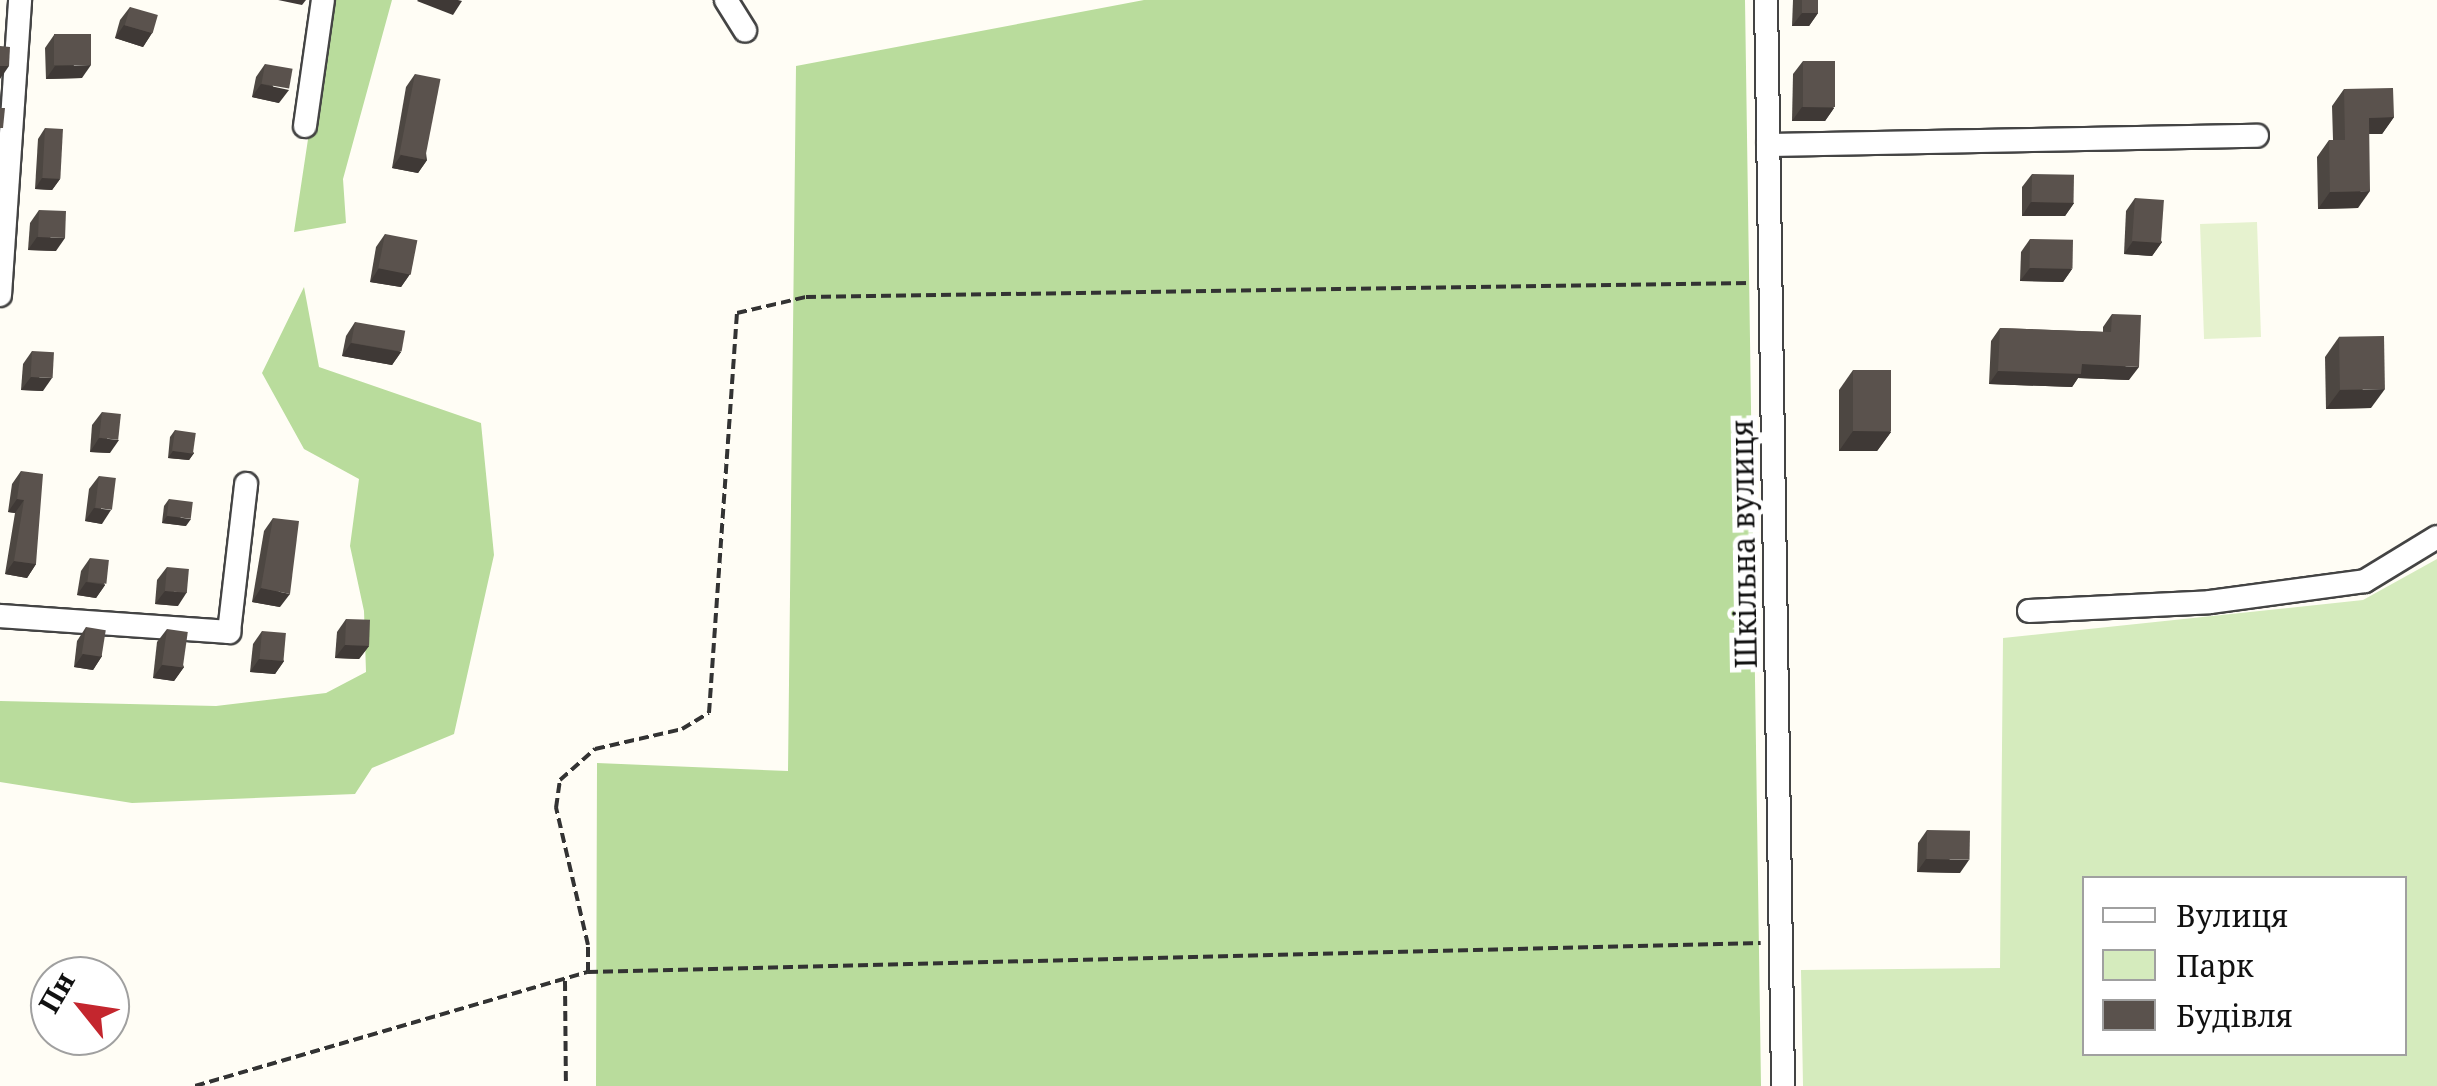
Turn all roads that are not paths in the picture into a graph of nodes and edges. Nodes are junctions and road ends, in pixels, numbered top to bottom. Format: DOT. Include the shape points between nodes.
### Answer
graph roads {
  1 [pos="20,0"];
  2 [pos="323,0"];
  3 [pos="726,0"];
  4 [pos="1766,0"];
  5 [pos="744,30"];
  6 [pos="305,126"];
  7 [pos="2257,136"];
  8 [pos="1768,145"];
  9 [pos="0,295"];
  10 [pos="246,484"];
  11 [pos="2437,536"];
  12 [pos="2029,610"];
  13 [pos="0,616"];
  14 [pos="1783,1086"];
  1 -- 9 [label="street"];
  2 -- 6 [label="street"];
  3 -- 5 [label="street"];
  4 -- 8 [label="street, Шкільна вулиця"];
  7 -- 8 [label="street"];
  8 -- 14 [label="street, Шкільна вулиця"];
  10 -- 13 [label="street" via="229,632"];
  11 -- 12 [label="street" via="2364,581 2210,602"];
}
